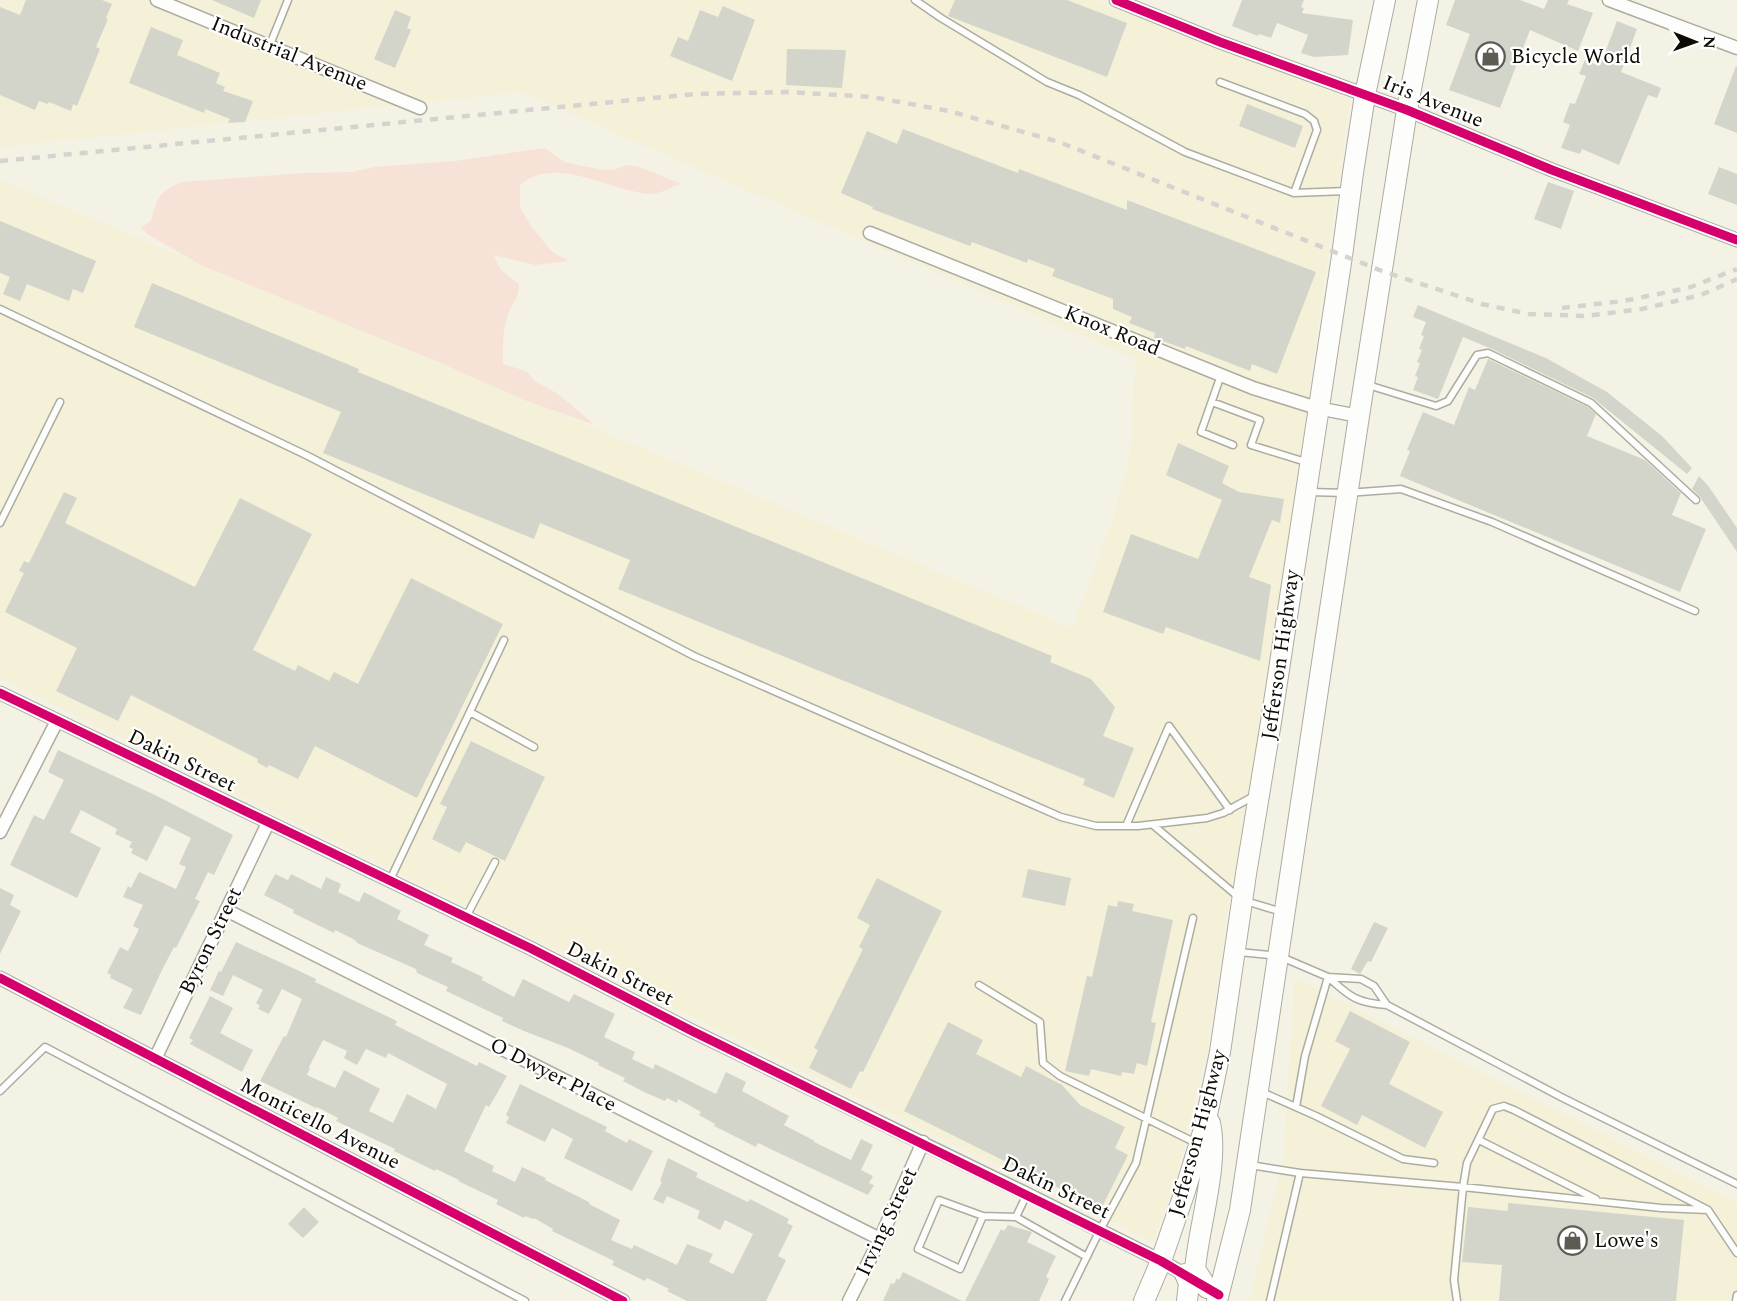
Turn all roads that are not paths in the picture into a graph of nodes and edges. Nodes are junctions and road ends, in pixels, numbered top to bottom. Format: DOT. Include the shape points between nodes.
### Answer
graph roads {
  1 [pos="158,0"];
  2 [pos="288,0"];
  3 [pos="915,0"];
  4 [pos="1116,0"];
  5 [pos="1385,0"];
  6 [pos="1428,0"];
  7 [pos="1610,0"];
  8 [pos="269,47"];
  9 [pos="1737,48"];
  10 [pos="1220,82"];
  11 [pos="1365,95"];
  12 [pos="420,108"];
  13 [pos="1407,110"];
  14 [pos="1350,191"];
  15 [pos="1294,193"];
  16 [pos="870,233"];
  17 [pos="1737,240"];
  18 [pos="0,309"];
  19 [pos="1221,375"];
  20 [pos="1364,384"];
  21 [pos="60,402"];
  22 [pos="1212,402"];
  23 [pos="1317,408"];
  24 [pos="1359,416"];
  25 [pos="1233,445"];
  26 [pos="1309,464"];
  27 [pos="1305,492"];
  28 [pos="1347,493"];
  29 [pos="1696,500"];
  30 [pos="0,524"];
  31 [pos="1695,610"];
  32 [pos="504,640"];
  33 [pos="0,693"];
  34 [pos="470,712"];
  35 [pos="57,721"];
  36 [pos="534,747"];
  37 [pos="1260,793"];
  38 [pos="1230,810"];
  39 [pos="4,815"];
  40 [pos="268,823"];
  41 [pos="1153,825"];
  42 [pos="1126,826"];
  43 [pos="0,832"];
  44 [pos="495,862"];
  45 [pos="390,881"];
  46 [pos="1242,900"];
  47 [pos="226,910"];
  48 [pos="1286,913"];
  49 [pos="465,917"];
  50 [pos="1193,918"];
  51 [pos="1235,951"];
  52 [pos="1279,956"];
  53 [pos="1328,977"];
  54 [pos="0,978"];
  55 [pos="979,986"];
  56 [pos="1387,1005"];
  57 [pos="155,1059"];
  58 [pos="0,1091"];
  59 [pos="1258,1091"];
  60 [pos="1296,1107"];
  61 [pos="1207,1112"];
  62 [pos="1147,1119"];
  63 [pos="1479,1140"];
  64 [pos="923,1142"];
  65 [pos="1199,1145"];
  66 [pos="1434,1163"];
  67 [pos="1247,1165"];
  68 [pos="1300,1173"];
  69 [pos="1737,1184"];
  70 [pos="1463,1187"];
  71 [pos="1027,1194"];
  72 [pos="1601,1202"];
  73 [pos="1708,1210"];
  74 [pos="982,1216"];
  75 [pos="1016,1216"];
  76 [pos="1100,1230"];
  77 [pos="880,1239"];
  78 [pos="1737,1253"];
  79 [pos="1087,1257"];
  80 [pos="1161,1261"];
  81 [pos="1185,1274"];
  82 [pos="1737,1295"];
  83 [pos="1218,1296"];
  84 [pos="525,1301"];
  85 [pos="623,1301"];
  86 [pos="849,1301"];
  87 [pos="1065,1301"];
  88 [pos="1144,1301"];
  89 [pos="1187,1301"];
  90 [pos="1270,1301"];
  91 [pos="1457,1301"];
  92 [pos="1736,1301"];
  1 -- 8 [label="street, Industrial Avenue"];
  2 -- 8 [label="lane"];
  3 -- 15 [label="lane" via="1047,82 1185,152"];
  4 -- 11 [label="street, Iris Avenue"];
  5 -- 11 [label="main road, Jefferson Highway"];
  6 -- 13 [label="main road, Jefferson Highway"];
  7 -- 9 [label="street"];
  8 -- 12 [label="street, Industrial Avenue"];
  10 -- 15 [label="lane" via="1305,114 1314,121 1317,130"];
  11 -- 13 [label="street, Iris Avenue"];
  11 -- 14 [label="main road, Jefferson Highway"];
  13 -- 17 [label="street, Iris Avenue" via="1551,170"];
  13 -- 20 [label="main road, Jefferson Highway"];
  14 -- 15 [label="lane"];
  14 -- 23 [label="main road, Jefferson Highway"];
  16 -- 19 [label="street, Knox Road"];
  18 -- 42 [label="lane" via="306,455 694,656 1061,817 1096,826"];
  19 -- 22 [label="lane"];
  19 -- 23 [label="street, Knox Road"];
  20 -- 24 [label="main road, Jefferson Highway"];
  20 -- 29 [label="lane" via="1436,406 1448,401 1477,354 1488,353 1591,403"];
  21 -- 30 [label="lane"];
  22 -- 25 [label="lane" via="1200,432"];
  22 -- 26 [label="lane" via="1260,420 1251,445"];
  23 -- 24 [label="street, Knox Road"];
  23 -- 26 [label="main road, Jefferson Highway"];
  24 -- 28 [label="main road, Jefferson Highway"];
  26 -- 27 [label="main road, Jefferson Highway"];
  27 -- 28 [label="lane"];
  27 -- 37 [label="main road, Jefferson Highway"];
  28 -- 31 [label="lane" via="1401,489 1492,522"];
  28 -- 48 [label="main road, Jefferson Highway"];
  32 -- 34 [label="lane"];
  33 -- 35 [label="street, Dakin Street"];
  34 -- 36 [label="lane"];
  34 -- 45 [label="lane"];
  35 -- 39 [label="street"];
  35 -- 40 [label="street, Dakin Street"];
  37 -- 38 [label="lane"];
  37 -- 46 [label="main road, Jefferson Highway"];
  38 -- 41 [label="lane" via="1207,818"];
  38 -- 42 [label="lane" via="1169,726"];
  39 -- 43 [label="street"];
  40 -- 45 [label="street, Dakin Street"];
  40 -- 47 [label="street, Byron Street"];
  41 -- 42 [label="lane"];
  41 -- 46 [label="lane"];
  44 -- 49 [label="lane"];
  45 -- 49 [label="street, Dakin Street"];
  46 -- 48 [label="lane"];
  46 -- 51 [label="main road, Jefferson Highway"];
  47 -- 57 [label="street, Byron Street"];
  47 -- 77 [label="street, O Dwyer Place"];
  48 -- 52 [label="main road, Jefferson Highway"];
  49 -- 64 [label="street, Dakin Street"];
  50 -- 62 [label="lane"];
  51 -- 52 [label="lane"];
  51 -- 61 [label="main road, Jefferson Highway"];
  52 -- 53 [label="lane"];
  52 -- 59 [label="main road, Jefferson Highway"];
  53 -- 56 [label="lane" via="1365,1004"];
  53 -- 56 [label="lane" via="1361,980 1374,986"];
  53 -- 60 [label="lane" via="1305,1056"];
  54 -- 57 [label="street, Monticello Avenue"];
  55 -- 62 [label="lane" via="1040,1022 1043,1063 1060,1076"];
  56 -- 69 [label="lane"];
  57 -- 85 [label="street, Monticello Avenue"];
  58 -- 84 [label="lane" via="45,1047"];
  59 -- 60 [label="lane"];
  59 -- 67 [label="main road, Jefferson Highway"];
  60 -- 66 [label="lane" via="1403,1159"];
  61 -- 65 [label="main road, Jefferson Highway"];
  61 -- 83 [label="main road" via="1212,1159 1196,1269"];
  62 -- 65 [label="lane"];
  62 -- 76 [label="lane" via="1136,1163"];
  63 -- 70 [label="lane" via="1467,1163"];
  63 -- 72 [label="lane"];
  63 -- 73 [label="lane" via="1493,1109 1504,1106"];
  64 -- 71 [label="street, Dakin Street"];
  64 -- 77 [label="street, Irving Street"];
  65 -- 80 [label="main road, Jefferson Highway"];
  67 -- 68 [label="lane"];
  67 -- 83 [label="main road, Jefferson Highway"];
  68 -- 70 [label="lane"];
  68 -- 90 [label="lane"];
  70 -- 72 [label="lane"];
  70 -- 91 [label="lane" via="1454,1280"];
  71 -- 75 [label="lane"];
  71 -- 76 [label="street, Dakin Street"];
  72 -- 73 [label="lane"];
  73 -- 78 [label="lane"];
  74 -- 74 [label="lane" via="939,1200 918,1249 960,1269"];
  74 -- 75 [label="lane"];
  75 -- 79 [label="lane"];
  76 -- 79 [label="lane"];
  76 -- 80 [label="street, Dakin Street"];
  77 -- 86 [label="street, Irving Street"];
  79 -- 87 [label="lane"];
  80 -- 81 [label="street, Dakin Street"];
  80 -- 88 [label="main road, Jefferson Highway"];
  81 -- 83 [label="street, Dakin Street"];
  81 -- 89 [label="main road" via="1189,1283"];
  82 -- 92 [label="lane"];
}
